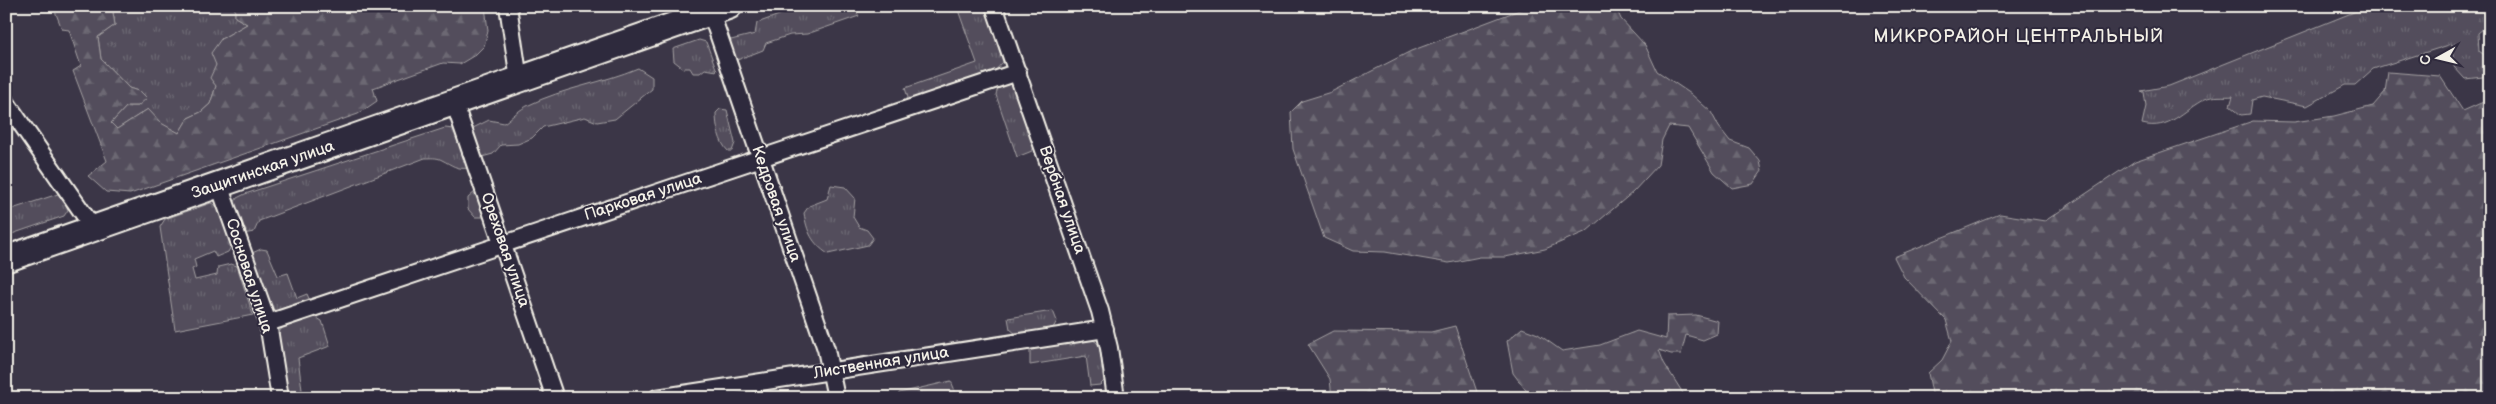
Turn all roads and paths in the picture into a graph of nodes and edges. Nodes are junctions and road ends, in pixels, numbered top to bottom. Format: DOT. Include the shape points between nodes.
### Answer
graph roads {
  1 [pos="508,6"];
  2 [pos="994,6"];
  3 [pos="720,10"];
  4 [pos="1018,72"];
  5 [pos="519,80"];
  6 [pos="6,102"];
  7 [pos="454,102"];
  8 [pos="760,158"];
  9 [pos="218,185"];
  10 [pos="94,228"];
  11 [pos="503,244"];
  12 [pos="6,259"];
  13 [pos="268,323"];
  14 [pos="1105,329"];
  15 [pos="831,371"];
  16 [pos="280,398"];
  17 [pos="555,398"];
  18 [pos="657,398"];
  19 [pos="836,398"];
  20 [pos="1116,398"];
  1 -- 5 [label="street"];
  2 -- 4 [label="street, Вербная улица"];
  3 -- 5 [label="main road, Защитинская улица"];
  3 -- 8 [label="street, Кедровая улица"];
  4 -- 8 [label="street, Парковая улица"];
  4 -- 14 [label="street, Вербная улица"];
  5 -- 7 [label="main road, Защитинская улица"];
  6 -- 10 [label="street"];
  7 -- 9 [label="main road, Защитинская улица"];
  7 -- 11 [label="street, Ореховая улица"];
  8 -- 11 [label="street, Парковая улица"];
  8 -- 15 [label="street, Кедровая улица"];
  9 -- 10 [label="main road, Защитинская улица"];
  9 -- 13 [label="street, Сосновая улица"];
  10 -- 12 [label="main road, Защитинская улица"];
  11 -- 13 [label="street, Парковая улица"];
  11 -- 17 [label="street, Ореховая улица"];
  13 -- 16 [label="street, Сосновая улица"];
  14 -- 15 [label="street, Лиственная улица"];
  14 -- 20 [label="street, Вербная улица"];
  15 -- 18 [label="street, Лиственная улица"];
  15 -- 19 [label="street, Кедровая улица"];
}
